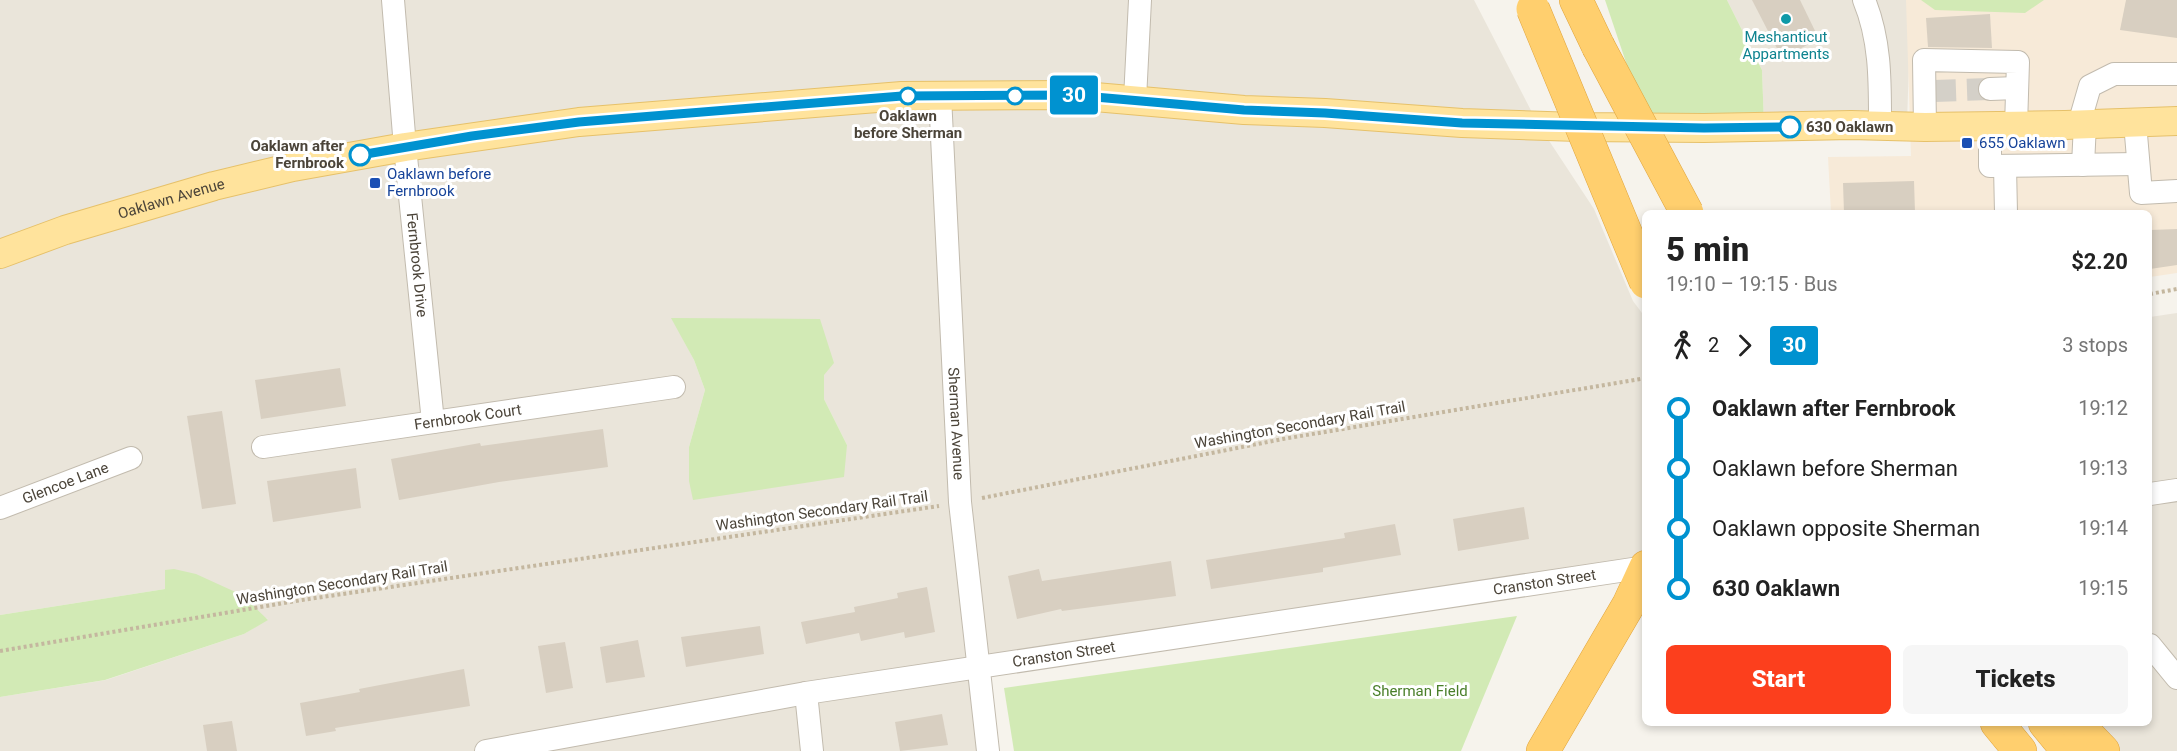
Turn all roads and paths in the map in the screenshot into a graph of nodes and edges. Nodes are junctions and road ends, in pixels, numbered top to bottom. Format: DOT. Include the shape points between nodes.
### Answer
graph roads {
  1 [pos="393,0"];
  2 [pos="1140,0"];
  3 [pos="1576,0"];
  4 [pos="1864,0"];
  5 [pos="1531,5"];
  6 [pos="2177,74"];
  7 [pos="2017,88"];
  8 [pos="1990,89"];
  9 [pos="940,96"];
  10 [pos="1135,99"];
  11 [pos="2177,121"];
  12 [pos="2135,123"];
  13 [pos="2082,124"];
  14 [pos="2003,126"];
  15 [pos="1880,127"];
  16 [pos="1926,127"];
  17 [pos="405,147"];
  18 [pos="2138,164"];
  19 [pos="2083,165"];
  20 [pos="2005,166"];
  21 [pos="2177,191"];
  22 [pos="1685,210"];
  23 [pos="2006,210"];
  24 [pos="1642,223"];
  25 [pos="0,254"];
  26 [pos="1642,272"];
  27 [pos="2177,289"];
  28 [pos="2152,294"];
  29 [pos="1642,379"];
  30 [pos="674,387"];
  31 [pos="433,422"];
  32 [pos="263,447"];
  33 [pos="131,458"];
  34 [pos="2177,490"];
  35 [pos="2152,494"];
  36 [pos="960,502"];
  37 [pos="0,508"];
  38 [pos="1642,568"];
  39 [pos="1642,576"];
  40 [pos="2152,647"];
  41 [pos="0,651"];
  42 [pos="979,665"];
  43 [pos="2176,677"];
  44 [pos="806,693"];
  45 [pos="1999,726"];
  46 [pos="2047,726"];
  47 [pos="2079,726"];
  48 [pos="567,743"];
  49 [pos="486,751"];
  50 [pos="812,751"];
  51 [pos="988,751"];
  52 [pos="1543,751"];
  53 [pos="2020,751"];
  54 [pos="2068,751"];
  55 [pos="2103,751"];
  1 -- 17 [label="street, Fernbrook Drive"];
  2 -- 10 [label="street"];
  3 -- 22 [label="highway, bridge"];
  4 -- 15 [label="street" via="1879,55"];
  5 -- 24 [label="highway, bridge"];
  5 -- 26 [label="highway, bridge"];
  6 -- 13 [label="street" via="2114,74 2090,86"];
  7 -- 8 [label="street"];
  7 -- 14 [label="street"];
  7 -- 16 [label="street" via="2018,62 1924,60 1929,91"];
  9 -- 10 [label="main road, Oaklawn Avenue" via="1072,95"];
  9 -- 17 [label="main road, Oaklawn Avenue" via="579,122"];
  9 -- 36 [label="street, Sherman Avenue"];
  10 -- 15 [label="main road, Oaklawn Avenue" via="1462,123"];
  11 -- 12 [label="main road, Oaklawn Avenue"];
  12 -- 13 [label="main road, Oaklawn Avenue"];
  12 -- 18 [label="street"];
  13 -- 14 [label="main road, Oaklawn Avenue"];
  13 -- 19 [label="street"];
  14 -- 16 [label="main road, Oaklawn Avenue"];
  14 -- 20 [label="street" via="1989,166"];
  15 -- 16 [label="main road, Oaklawn Avenue"];
  17 -- 25 [label="main road, Oaklawn Avenue" via="214,186 65,230"];
  17 -- 31 [label="street, Fernbrook Drive"];
  18 -- 19 [label="street"];
  18 -- 21 [label="street" via="2141,193"];
  19 -- 20 [label="street"];
  20 -- 23 [label="street"];
  27 -- 28 [label="path"];
  29 -- 36 [label="path, Washington Secondary Rail Trail" via="1283,439"];
  30 -- 31 [label="street, Fernbrook Court"];
  31 -- 32 [label="street, Fernbrook Court"];
  33 -- 37 [label="street, Glencoe Lane"];
  34 -- 35 [label="street"];
  36 -- 41 [label="path, Washington Secondary Rail Trail" via="302,600"];
  36 -- 42 [label="street, Sherman Avenue"];
  38 -- 42 [label="street, Cranston Street"];
  39 -- 52 [label="highway"];
  40 -- 43 [label="street"];
  42 -- 44 [label="street, Cranston Street"];
  42 -- 51 [label="street, Sherman Avenue"];
  44 -- 48 [label="street, Cranston Street"];
  44 -- 50 [label="street"];
  45 -- 53 [label="highway"];
  46 -- 54 [label="highway"];
  47 -- 55 [label="highway"];
  48 -- 49 [label="street, Cranston Street"];
}
